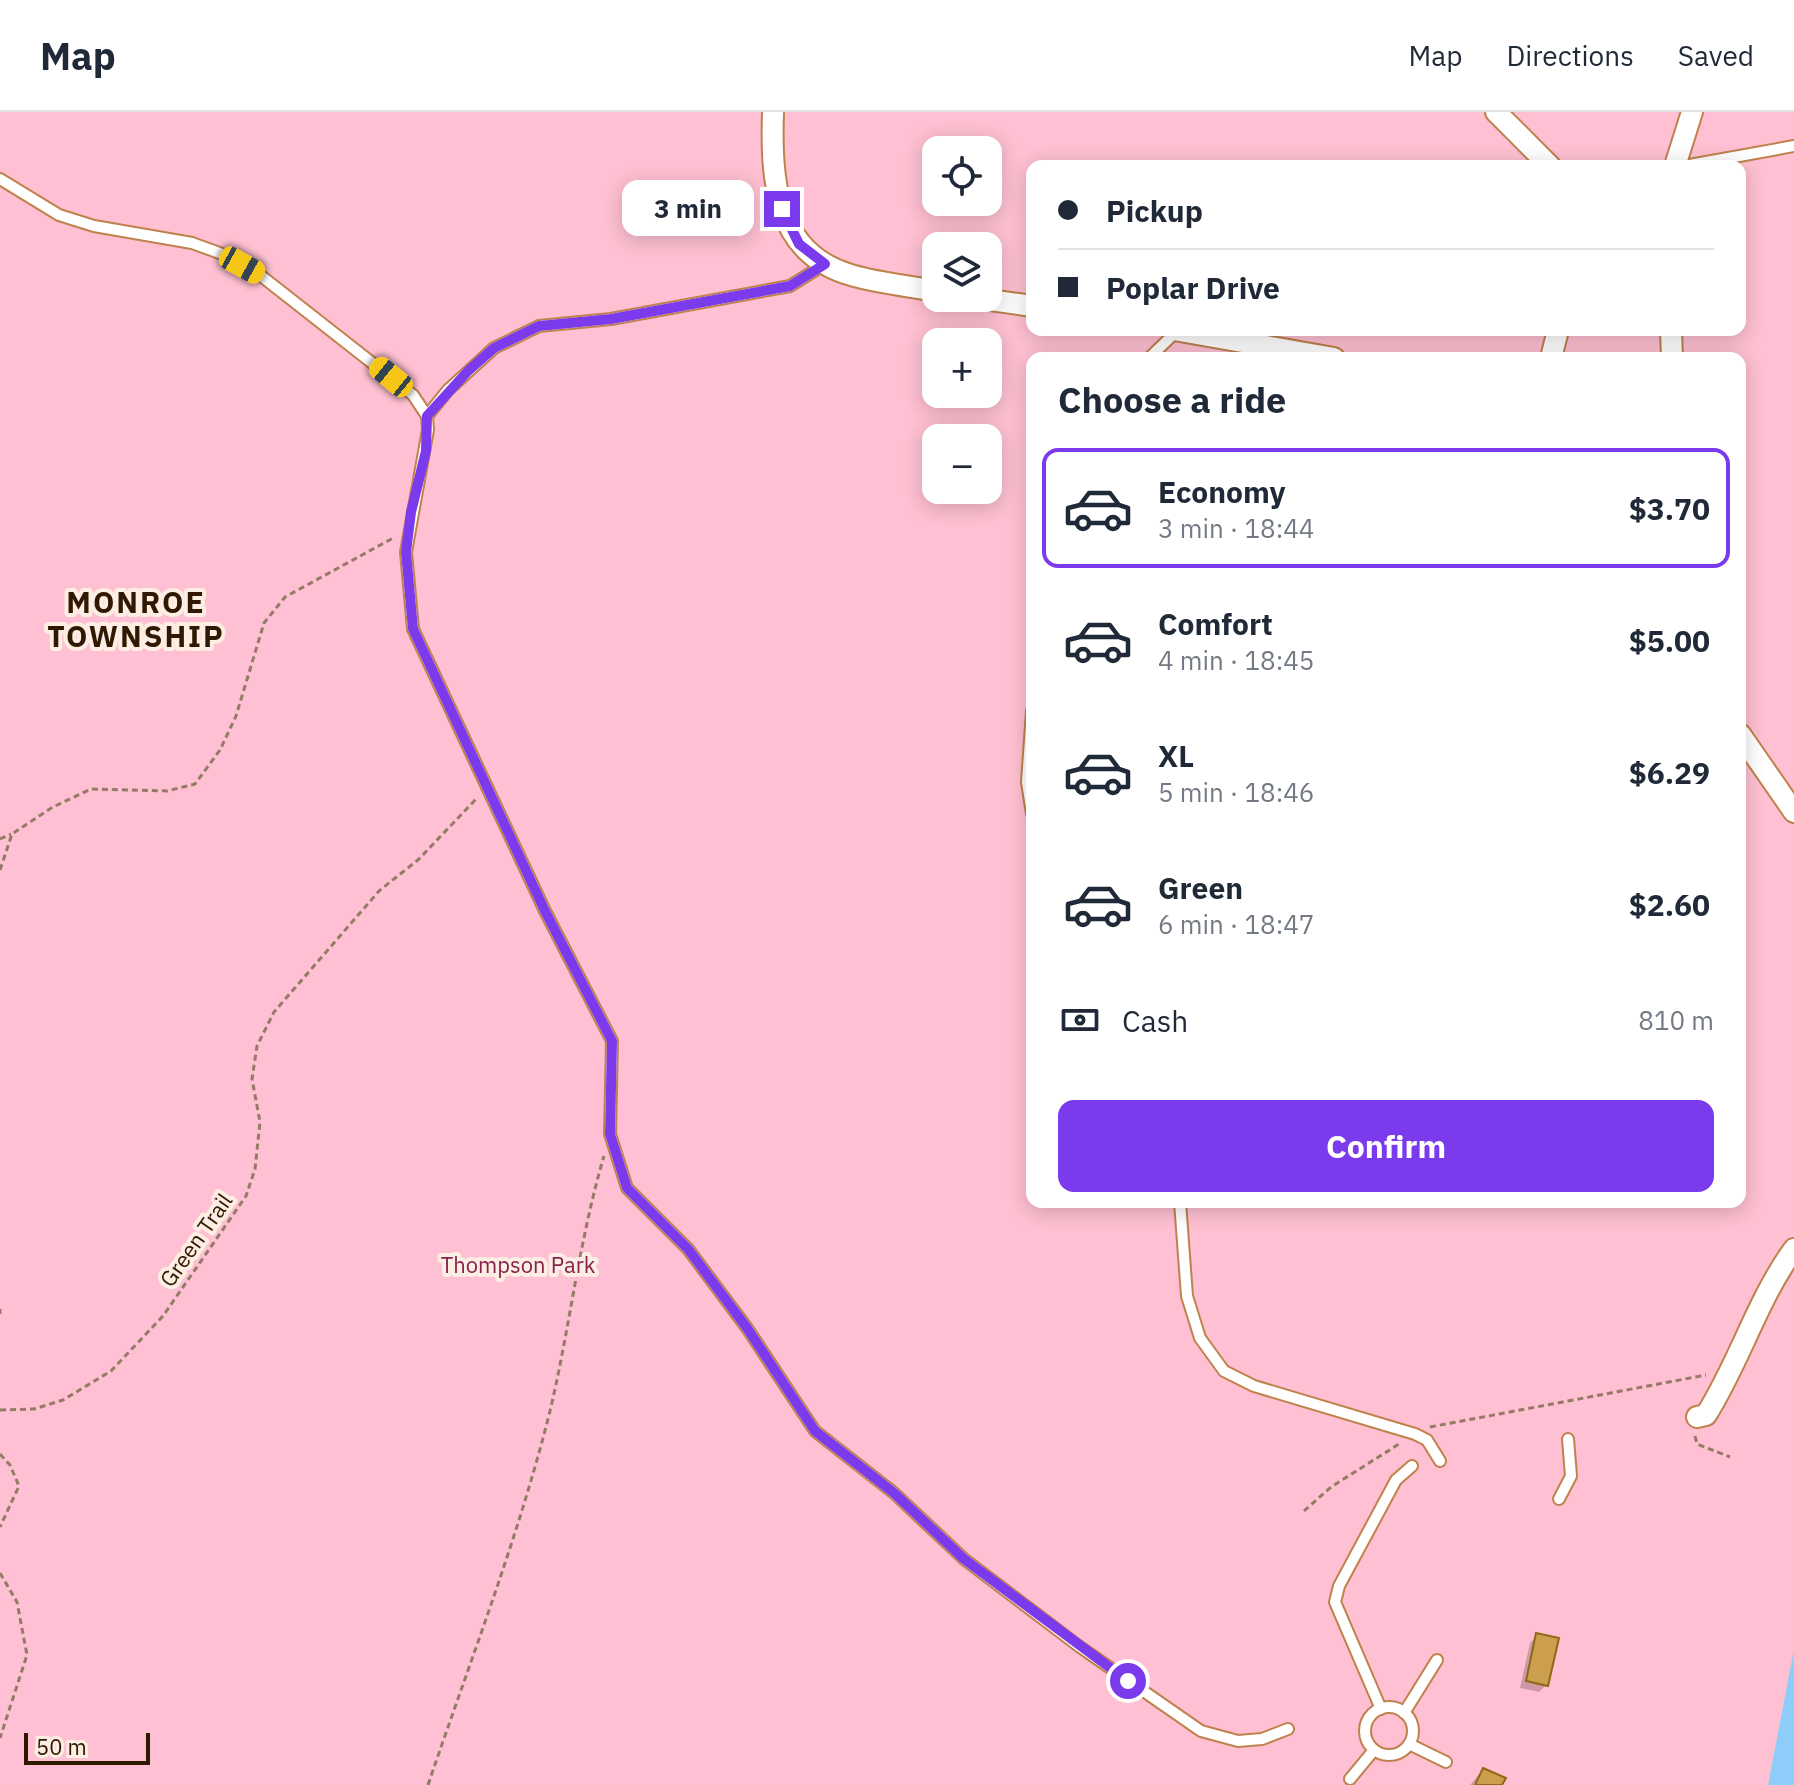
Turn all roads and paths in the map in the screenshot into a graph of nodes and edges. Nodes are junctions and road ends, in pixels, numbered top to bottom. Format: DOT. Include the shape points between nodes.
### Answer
graph roads {
  1 [pos="773,112"];
  2 [pos="1496,112"];
  3 [pos="1692,112"];
  4 [pos="1794,146"];
  5 [pos="1544,160"];
  6 [pos="1677,160"];
  7 [pos="1717,160"];
  8 [pos="0,179"];
  9 [pos="825,264"];
  10 [pos="922,288"];
  11 [pos="1002,302"];
  12 [pos="1026,305"];
  13 [pos="1170,336"];
  14 [pos="1210,336"];
  15 [pos="1155,352"];
  16 [pos="1300,352"];
  17 [pos="427,416"];
  18 [pos="409,530"];
  19 [pos="1746,743"];
  20 [pos="488,787"];
  21 [pos="1794,812"];
  22 [pos="12,834"];
  23 [pos="0,839"];
  24 [pos="0,870"];
  25 [pos="610,1134"];
  26 [pos="1180,1208"];
  27 [pos="1794,1249"];
  28 [pos="1707,1375"];
  29 [pos="0,1410"];
  30 [pos="1696,1424"];
  31 [pos="1415,1434"];
  32 [pos="1568,1439"];
  33 [pos="0,1454"];
  34 [pos="1730,1457"];
  35 [pos="1440,1461"];
  36 [pos="1412,1466"];
  37 [pos="1559,1499"];
  38 [pos="1304,1511"];
  39 [pos="0,1527"];
  40 [pos="0,1573"];
  41 [pos="1437,1660"];
  42 [pos="1381,1709"];
  43 [pos="1404,1713"];
  44 [pos="1288,1729"];
  45 [pos="0,1738"];
  46 [pos="1409,1744"];
  47 [pos="1374,1750"];
  48 [pos="1446,1762"];
  49 [pos="1350,1779"];
  50 [pos="428,1785"];
  1 -- 9 [label="street" via="771,169 782,209 799,244"];
  2 -- 5 [label="street"];
  3 -- 6 [label="street"];
  4 -- 7 [label="lane"];
  8 -- 17 [label="lane" via="59,215 225,255 348,342 413,395"];
  9 -- 10 [label="street" via="850,275"];
  9 -- 17 [label="lane" via="790,286 611,319 539,326 494,348"];
  11 -- 12 [label="street"];
  13 -- 15 [label="lane"];
  14 -- 16 [label="street"];
  17 -- 18 [label="lane" via="426,451"];
  18 -- 20 [label="lane" via="413,629"];
  18 -- 22 [label="path" via="285,597 264,623 220,750 195,784 167,791 91,789"];
  19 -- 21 [label="street"];
  20 -- 25 [label="lane" via="612,1041"];
  20 -- 29 [label="path, Green Trail" via="419,859 379,891 274,1012 257,1046 252,1079 260,1122 246,1196 163,1316 111,1371 63,1400 34,1409"];
  22 -- 23 [label="path"];
  22 -- 24 [label="path"];
  25 -- 44 [label="lane" via="627,1188 688,1249 815,1431 838,1452 894,1493 964,1559 1201,1731 1238,1741"];
  25 -- 50 [label="path" via="582,1239 551,1408 515,1539"];
  26 -- 31 [label="lane" via="1187,1296 1200,1338 1224,1371 1254,1386"];
  27 -- 30 [label="street" via="1759,1306 1728,1380"];
  28 -- 31 [label="path"];
  30 -- 34 [label="path" via="1697,1444"];
  31 -- 35 [label="lane" via="1427,1440"];
  31 -- 38 [label="path" via="1331,1487"];
  32 -- 37 [label="lane" via="1571,1476"];
  33 -- 39 [label="path" via="19,1486"];
  36 -- 42 [label="lane" via="1396,1480 1335,1602"];
  40 -- 45 [label="path" via="17,1602 27,1655"];
  41 -- 43 [label="lane"];
  42 -- 43 [label="lane" via="1393,1707"];
  42 -- 47 [label="lane" via="1365,1728"];
  43 -- 46 [label="lane" via="1413,1727"];
  46 -- 47 [label="lane" via="1392,1755"];
  46 -- 48 [label="lane"];
  47 -- 49 [label="lane"];
}
